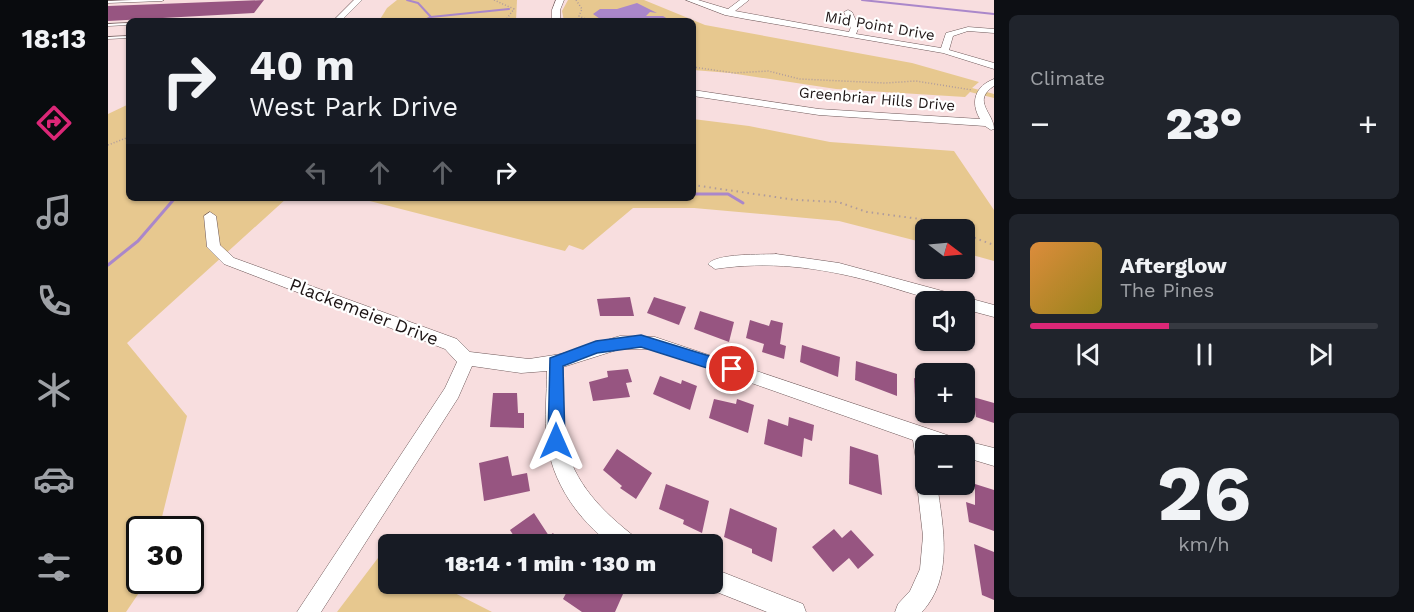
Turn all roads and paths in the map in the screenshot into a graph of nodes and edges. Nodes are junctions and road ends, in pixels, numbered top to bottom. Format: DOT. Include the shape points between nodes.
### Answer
graph roads {
  1 [pos="162,0"];
  2 [pos="358,0"];
  3 [pos="494,0"];
  4 [pos="560,0"];
  5 [pos="576,0"];
  6 [pos="690,0"];
  7 [pos="745,0"];
  8 [pos="108,2"];
  9 [pos="848,12"];
  10 [pos="729,13"];
  11 [pos="340,18"];
  12 [pos="507,18"];
  13 [pos="556,18"];
  14 [pos="583,18"];
  15 [pos="126,24"];
  16 [pos="108,25"];
  17 [pos="994,31"];
  18 [pos="852,34"];
  19 [pos="126,37"];
  20 [pos="108,38"];
  21 [pos="944,51"];
  22 [pos="994,66"];
  23 [pos="696,67"];
  24 [pos="994,82"];
  25 [pos="980,92"];
  26 [pos="696,93"];
  27 [pos="991,127"];
  28 [pos="126,138"];
  29 [pos="108,145"];
  30 [pos="696,185"];
  31 [pos="210,216"];
  32 [pos="920,219"];
  33 [pos="975,238"];
  34 [pos="994,245"];
  35 [pos="715,264"];
  36 [pos="920,291"];
  37 [pos="975,306"];
  38 [pos="994,311"];
  39 [pos="464,360"];
  40 [pos="555,363"];
  41 [pos="921,434"];
  42 [pos="924,435"];
  43 [pos="975,451"];
  44 [pos="994,457"];
  45 [pos="928,495"];
  46 [pos="616,534"];
  47 [pos="723,583"];
  48 [pos="308,612"];
  49 [pos="795,612"];
  50 [pos="906,612"];
  1 -- 8 [label="lane"];
  2 -- 11 [label="street"];
  3 -- 12 [label="path" via="512,6"];
  4 -- 13 [label="street"];
  5 -- 14 [label="path" via="582,9 579,16"];
  6 -- 10 [label="street, Mid Point Drive"];
  7 -- 10 [label="street"];
  9 -- 18 [label="street" via="855,27"];
  10 -- 18 [label="street, Mid Point Drive"];
  15 -- 16 [label="lane"];
  17 -- 21 [label="street" via="956,31 949,35"];
  18 -- 21 [label="street, Mid Point Drive"];
  19 -- 20 [label="lane"];
  21 -- 22 [label="street, Mid Point Drive"];
  23 -- 25 [label="path" via="734,73 768,71 800,79 916,81"];
  24 -- 25 [label="street"];
  25 -- 27 [label="street" via="978,103"];
  26 -- 27 [label="street, Greenbriar Hills Drive" via="819,112"];
  28 -- 29 [label="path"];
  30 -- 32 [label="path" via="786,199 838,202 867,212"];
  31 -- 39 [label="street, Plackemeier Drive" via="214,247 229,261 451,344"];
  33 -- 34 [label="path"];
  35 -- 36 [label="street" via="744,258 807,263"];
  37 -- 38 [label="street"];
  39 -- 40 [label="street" via="529,366"];
  39 -- 48 [label="street" via="452,393"];
  40 -- 41 [label="street" via="609,344 655,343"];
  40 -- 46 [label="street" via="556,441 568,480 592,514"];
  41 -- 42 [label="street"];
  43 -- 44 [label="street"];
  45 -- 50 [label="street" via="933,568 920,598"];
  47 -- 49 [label="street"];
}
